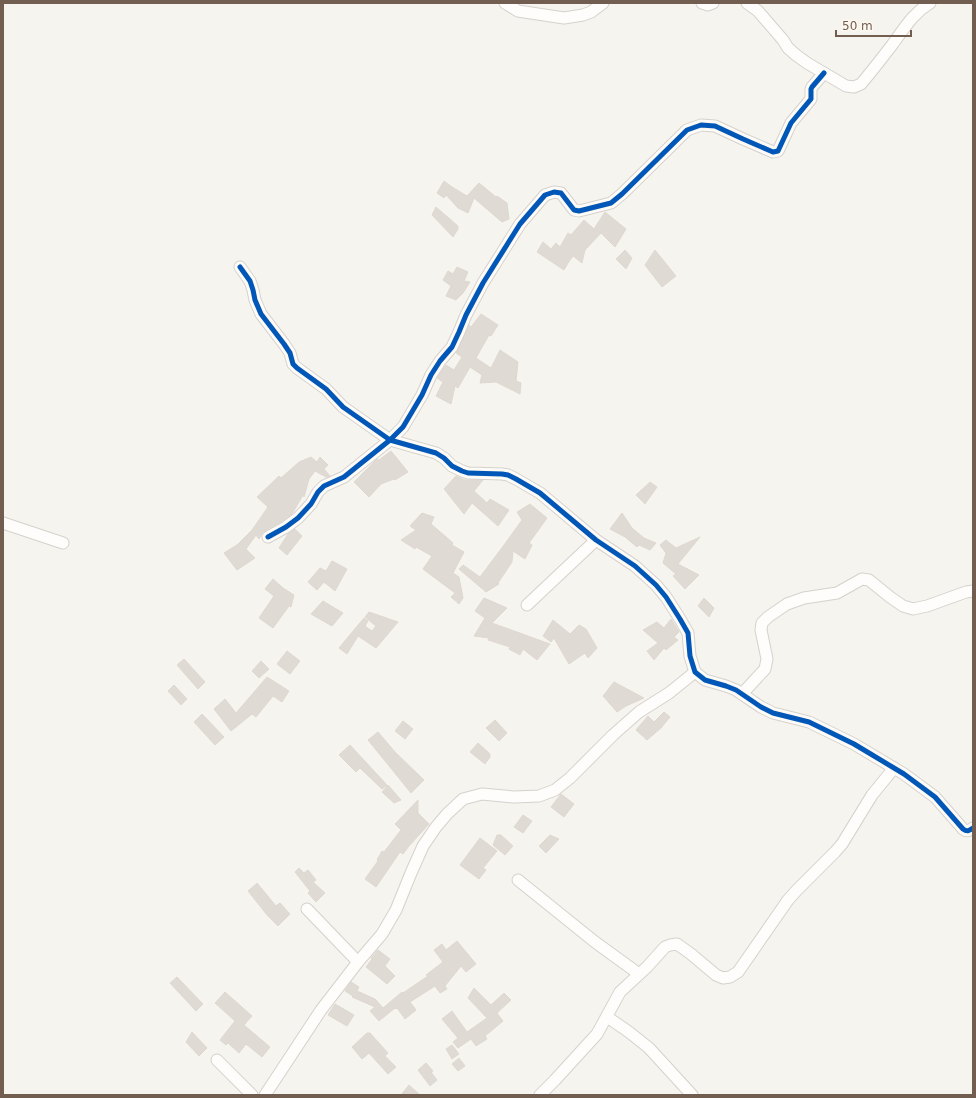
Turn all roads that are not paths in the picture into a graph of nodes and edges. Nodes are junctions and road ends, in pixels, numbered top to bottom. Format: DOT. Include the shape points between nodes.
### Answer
graph roads {
  1 [pos="505,3"];
  2 [pos="603,3"];
  3 [pos="702,3"];
  4 [pos="713,3"];
  5 [pos="747,3"];
  6 [pos="930,3"];
  7 [pos="824,73"];
  8 [pos="240,267"];
  9 [pos="390,440"];
  10 [pos="3,523"];
  11 [pos="268,537"];
  12 [pos="596,540"];
  13 [pos="63,543"];
  14 [pos="973,591"];
  15 [pos="527,605"];
  16 [pos="695,672"];
  17 [pos="742,694"];
  18 [pos="894,768"];
  19 [pos="973,828"];
  20 [pos="518,880"];
  21 [pos="307,909"];
  22 [pos="358,962"];
  23 [pos="639,974"];
  24 [pos="607,1017"];
  25 [pos="217,1060"];
  26 [pos="252,1095"];
  27 [pos="265,1095"];
  28 [pos="540,1095"];
  29 [pos="692,1095"];
  1 -- 2 [label="street" via="518,11 564,18 584,15"];
  3 -- 4 [label="street"];
  5 -- 7 [label="street" via="758,11 788,48"];
  6 -- 7 [label="street" via="912,17 861,84 854,87 846,86"];
  7 -- 9 [label="street" via="812,87 811,99 791,123 776,152 715,126 701,125 687,130 611,203 579,211 574,210 561,193 545,195 520,224 466,314 452,346 431,375 413,412"];
  8 -- 9 [label="street" via="250,281 261,314 290,353 293,364 326,389 343,407"];
  9 -- 11 [label="street" via="344,477 324,486 298,518"];
  9 -- 12 [label="street" via="436,453 452,466 468,473 508,475 540,493"];
  10 -- 13 [label="street"];
  12 -- 15 [label="street"];
  12 -- 16 [label="street" via="635,566 666,597 688,633 690,656"];
  14 -- 17 [label="street" via="913,609 903,606 869,580 862,579 837,593 804,598 786,604 762,623 767,659 765,669"];
  16 -- 17 [label="street" via="705,680"];
  16 -- 22 [label="street" via="639,712 555,790 539,796 482,794 463,800 446,814 423,846 396,910 382,934"];
  17 -- 18 [label="street" via="773,713 809,722 854,744"];
  18 -- 19 [label="street" via="935,797 963,829 970,831"];
  18 -- 23 [label="street" via="872,795 842,844 788,900 738,972 723,978 677,944 670,944"];
  20 -- 23 [label="street"];
  21 -- 22 [label="street"];
  22 -- 27 [label="street" via="321,1010"];
  23 -- 24 [label="street" via="620,992"];
  24 -- 28 [label="street" via="597,1034"];
  24 -- 29 [label="street" via="648,1048"];
  25 -- 26 [label="street"];
}
